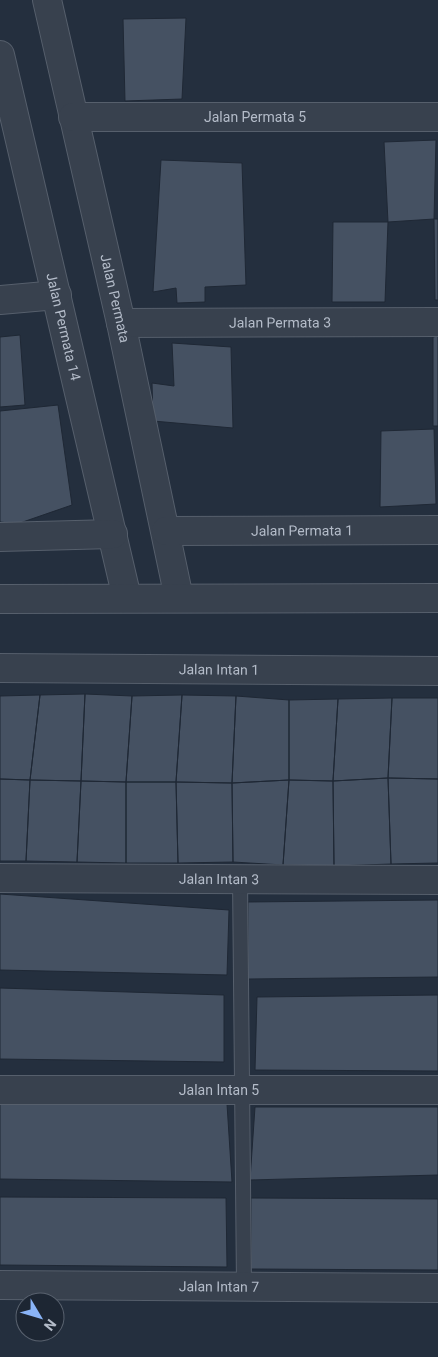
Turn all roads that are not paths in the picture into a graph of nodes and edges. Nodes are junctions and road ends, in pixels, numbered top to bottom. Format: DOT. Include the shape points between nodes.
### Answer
graph roads {
  1 [pos="47,0"];
  2 [pos="0,55"];
  3 [pos="4,90"];
  4 [pos="73,116"];
  5 [pos="438,118"];
  6 [pos="57,295"];
  7 [pos="0,300"];
  8 [pos="438,322"];
  9 [pos="121,323"];
  10 [pos="438,530"];
  11 [pos="166,532"];
  12 [pos="113,534"];
  13 [pos="0,536"];
  14 [pos="0,598"];
  15 [pos="127,598"];
  16 [pos="179,598"];
  17 [pos="438,598"];
  18 [pos="0,668"];
  19 [pos="438,671"];
  20 [pos="0,878"];
  21 [pos="240,879"];
  22 [pos="438,880"];
  23 [pos="0,1090"];
  24 [pos="244,1090"];
  25 [pos="438,1090"];
  26 [pos="0,1285"];
  27 [pos="244,1286"];
  28 [pos="438,1288"];
  1 -- 4 [label="street, Jalan Permata"];
  2 -- 3 [label="street, Jalan Permata 14"];
  3 -- 6 [label="street, Jalan Permata 14"];
  4 -- 5 [label="street, Jalan Permata 5"];
  4 -- 9 [label="street, Jalan Permata"];
  6 -- 7 [label="street"];
  6 -- 12 [label="street, Jalan Permata 14"];
  8 -- 9 [label="street, Jalan Permata 3"];
  9 -- 11 [label="street, Jalan Permata"];
  10 -- 11 [label="street, Jalan Permata 1"];
  11 -- 16 [label="street, Jalan Permata"];
  12 -- 13 [label="street"];
  12 -- 15 [label="street, Jalan Permata 14"];
  14 -- 15 [label="street"];
  15 -- 16 [label="street"];
  16 -- 17 [label="street"];
  18 -- 19 [label="street, Jalan Intan 1"];
  20 -- 21 [label="street, Jalan Intan 3"];
  21 -- 22 [label="street, Jalan Intan 3"];
  21 -- 24 [label="lane"];
  23 -- 24 [label="street, Jalan Intan 5"];
  24 -- 25 [label="street, Jalan Intan 5"];
  24 -- 27 [label="lane"];
  26 -- 27 [label="street, Jalan Intan 7"];
  27 -- 28 [label="street, Jalan Intan 7"];
}
